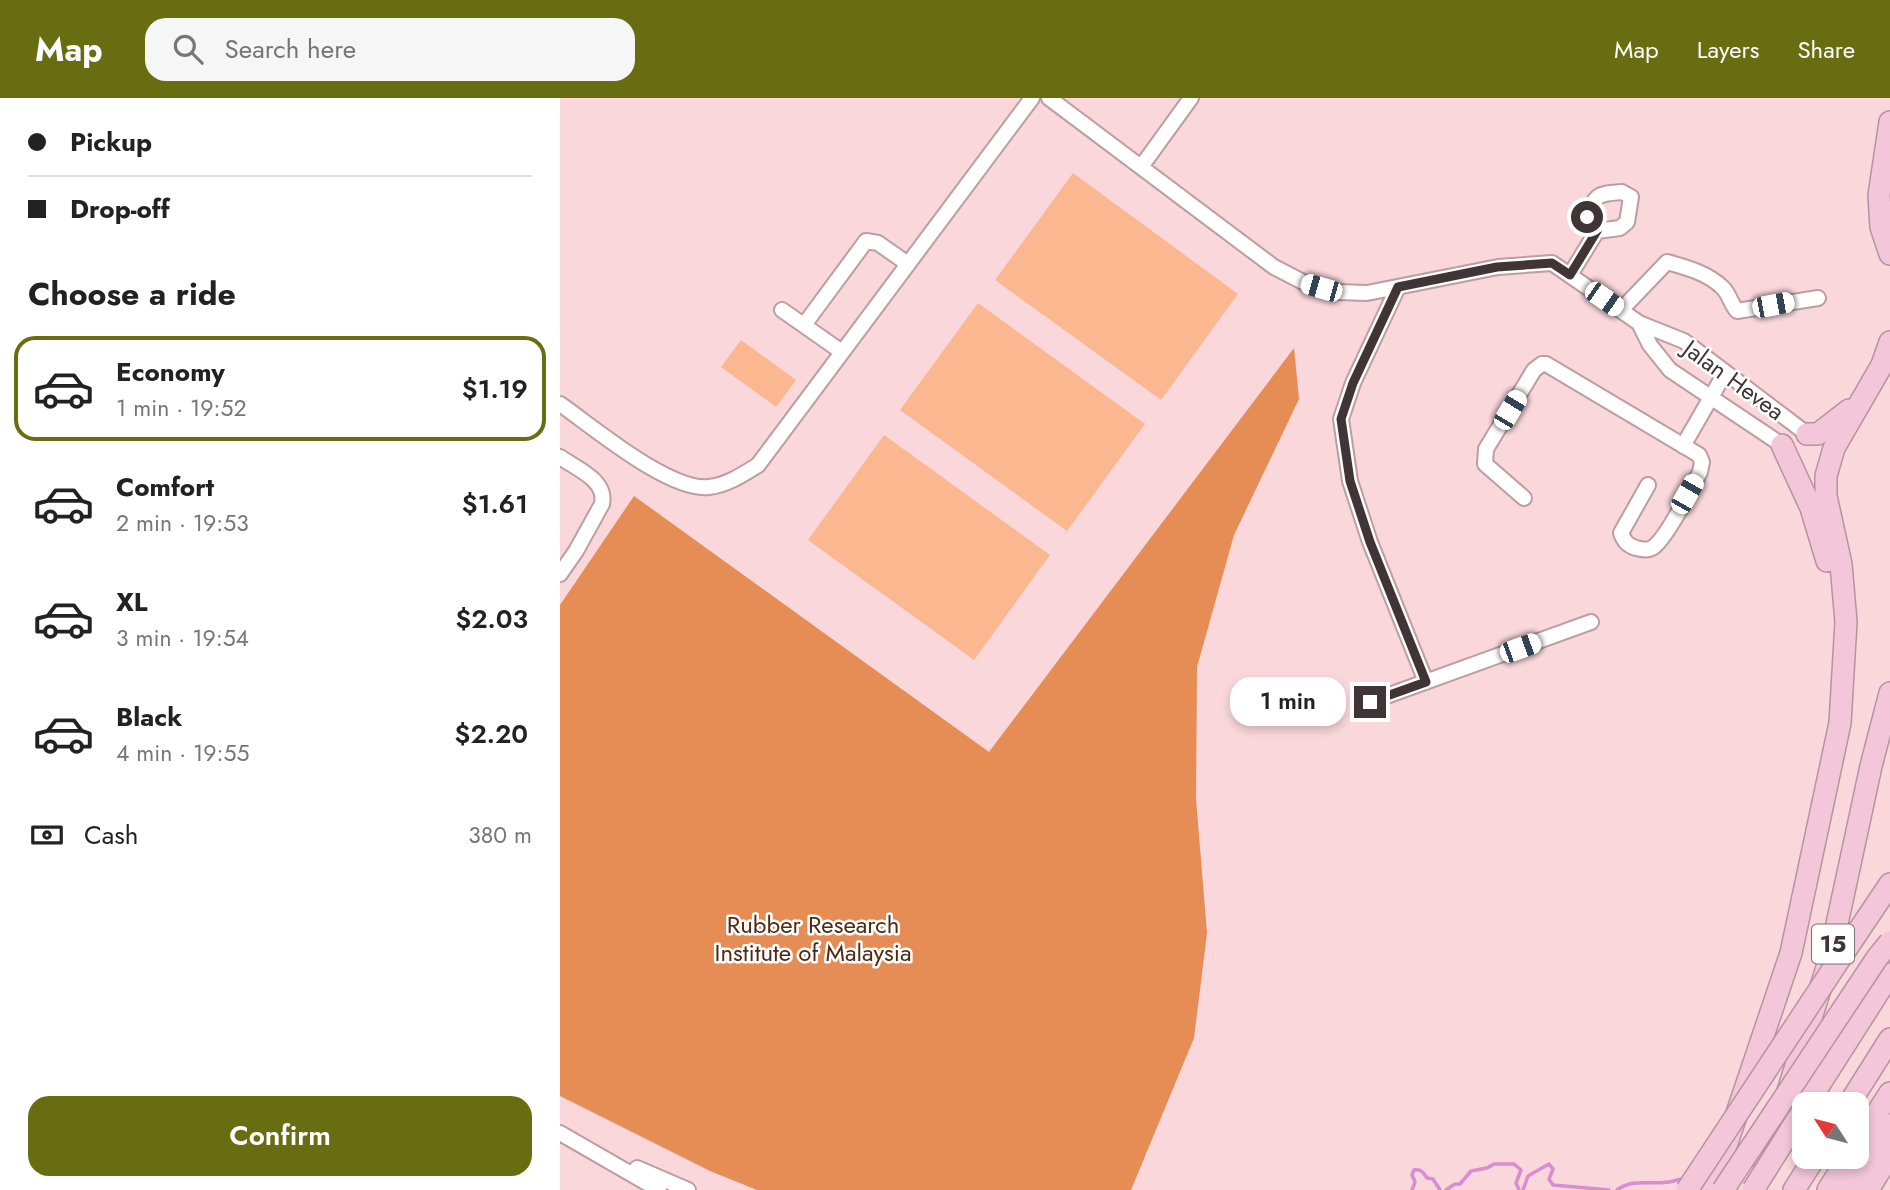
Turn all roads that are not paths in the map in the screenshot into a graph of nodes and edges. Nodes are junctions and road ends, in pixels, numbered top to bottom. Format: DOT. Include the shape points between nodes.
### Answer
graph roads {
  1 [pos="1032,98"];
  2 [pos="1049,98"];
  3 [pos="1191,98"];
  4 [pos="1890,122"];
  5 [pos="1141,167"];
  6 [pos="1597,231"];
  7 [pos="1890,254"];
  8 [pos="908,264"];
  9 [pos="1570,275"];
  10 [pos="1398,287"];
  11 [pos="1818,298"];
  12 [pos="782,310"];
  13 [pos="1621,310"];
  14 [pos="1639,323"];
  15 [pos="804,325"];
  16 [pos="1890,342"];
  17 [pos="842,352"];
  18 [pos="1725,373"];
  19 [pos="1710,397"];
  20 [pos="1863,398"];
  21 [pos="560,404"];
  22 [pos="1807,434"];
  23 [pos="1782,445"];
  24 [pos="1683,446"];
  25 [pos="560,457"];
  26 [pos="1648,485"];
  27 [pos="1524,498"];
  28 [pos="560,574"];
  29 [pos="1591,622"];
  30 [pos="1426,682"];
  31 [pos="1890,693"];
  32 [pos="1370,702"];
  33 [pos="1840,723"];
  34 [pos="1890,884"];
  35 [pos="1890,942"];
  36 [pos="1890,974"];
  37 [pos="1890,1039"];
  38 [pos="1815,1092"];
  39 [pos="1857,1092"];
  40 [pos="1890,1093"];
  41 [pos="1869,1125"];
  42 [pos="1890,1125"];
  43 [pos="1792,1129"];
  44 [pos="560,1133"];
  45 [pos="591,1149"];
  46 [pos="1890,1154"];
  47 [pos="1807,1169"];
  48 [pos="1841,1169"];
  49 [pos="659,1190"];
  50 [pos="688,1190"];
  51 [pos="1687,1190"];
  52 [pos="1710,1190"];
  53 [pos="1723,1190"];
  54 [pos="1755,1190"];
  55 [pos="1794,1190"];
  56 [pos="1828,1190"];
  57 [pos="1849,1190"];
  58 [pos="1867,1190"];
  1 -- 8 [label="street"];
  2 -- 5 [label="street"];
  3 -- 5 [label="street"];
  4 -- 7 [label="highway" via="1879,195 1881,227"];
  5 -- 10 [label="street" via="1274,267 1305,283 1337,292"];
  6 -- 9 [label="street"];
  8 -- 15 [label="street" via="877,243 866,241"];
  8 -- 17 [label="street"];
  9 -- 10 [label="street, Jalan Hevea" via="1552,263 1497,267"];
  9 -- 13 [label="street, Jalan Hevea"];
  10 -- 30 [label="street" via="1341,419 1350,481"];
  11 -- 13 [label="street" via="1737,312 1724,288 1686,266 1667,262"];
  12 -- 15 [label="street"];
  13 -- 14 [label="street, Jalan Hevea"];
  14 -- 18 [label="street, Jalan Hevea" via="1684,341"];
  14 -- 19 [label="street, Jalan Hevea" via="1670,370"];
  15 -- 17 [label="street"];
  16 -- 20 [label="highway, 15"];
  17 -- 21 [label="street" via="758,465 733,481 707,488 676,482"];
  18 -- 19 [label="street"];
  18 -- 22 [label="street, Jalan Hevea"];
  19 -- 23 [label="street, Jalan Hevea"];
  19 -- 24 [label="street"];
  20 -- 22 [label="highway" via="1829,427"];
  20 -- 33 [label="highway, 15" via="1834,448 1826,476 1846,622"];
  23 -- 33 [label="highway" via="1811,508 1834,587"];
  24 -- 26 [label="street" via="1699,455 1700,472 1662,538 1643,550 1630,546 1621,533"];
  24 -- 27 [label="street" via="1542,364 1534,370 1484,458 1485,464"];
  25 -- 28 [label="street" via="598,482 604,496"];
  29 -- 30 [label="street"];
  30 -- 32 [label="street"];
  31 -- 54 [label="highway, 15" via="1829,961"];
  33 -- 52 [label="highway, 15" via="1791,953"];
  34 -- 51 [label="highway, bridge"];
  35 -- 53 [label="highway, bridge"];
  36 -- 38 [label="highway"];
  37 -- 39 [label="highway"];
  40 -- 41 [label="highway"];
  42 -- 57 [label="highway"];
  43 -- 54 [label="highway, bridge"];
  44 -- 45 [label="street"];
  45 -- 49 [label="street"];
  45 -- 50 [label="street"];
  46 -- 58 [label="highway"];
  47 -- 55 [label="highway"];
  48 -- 56 [label="highway"];
}
